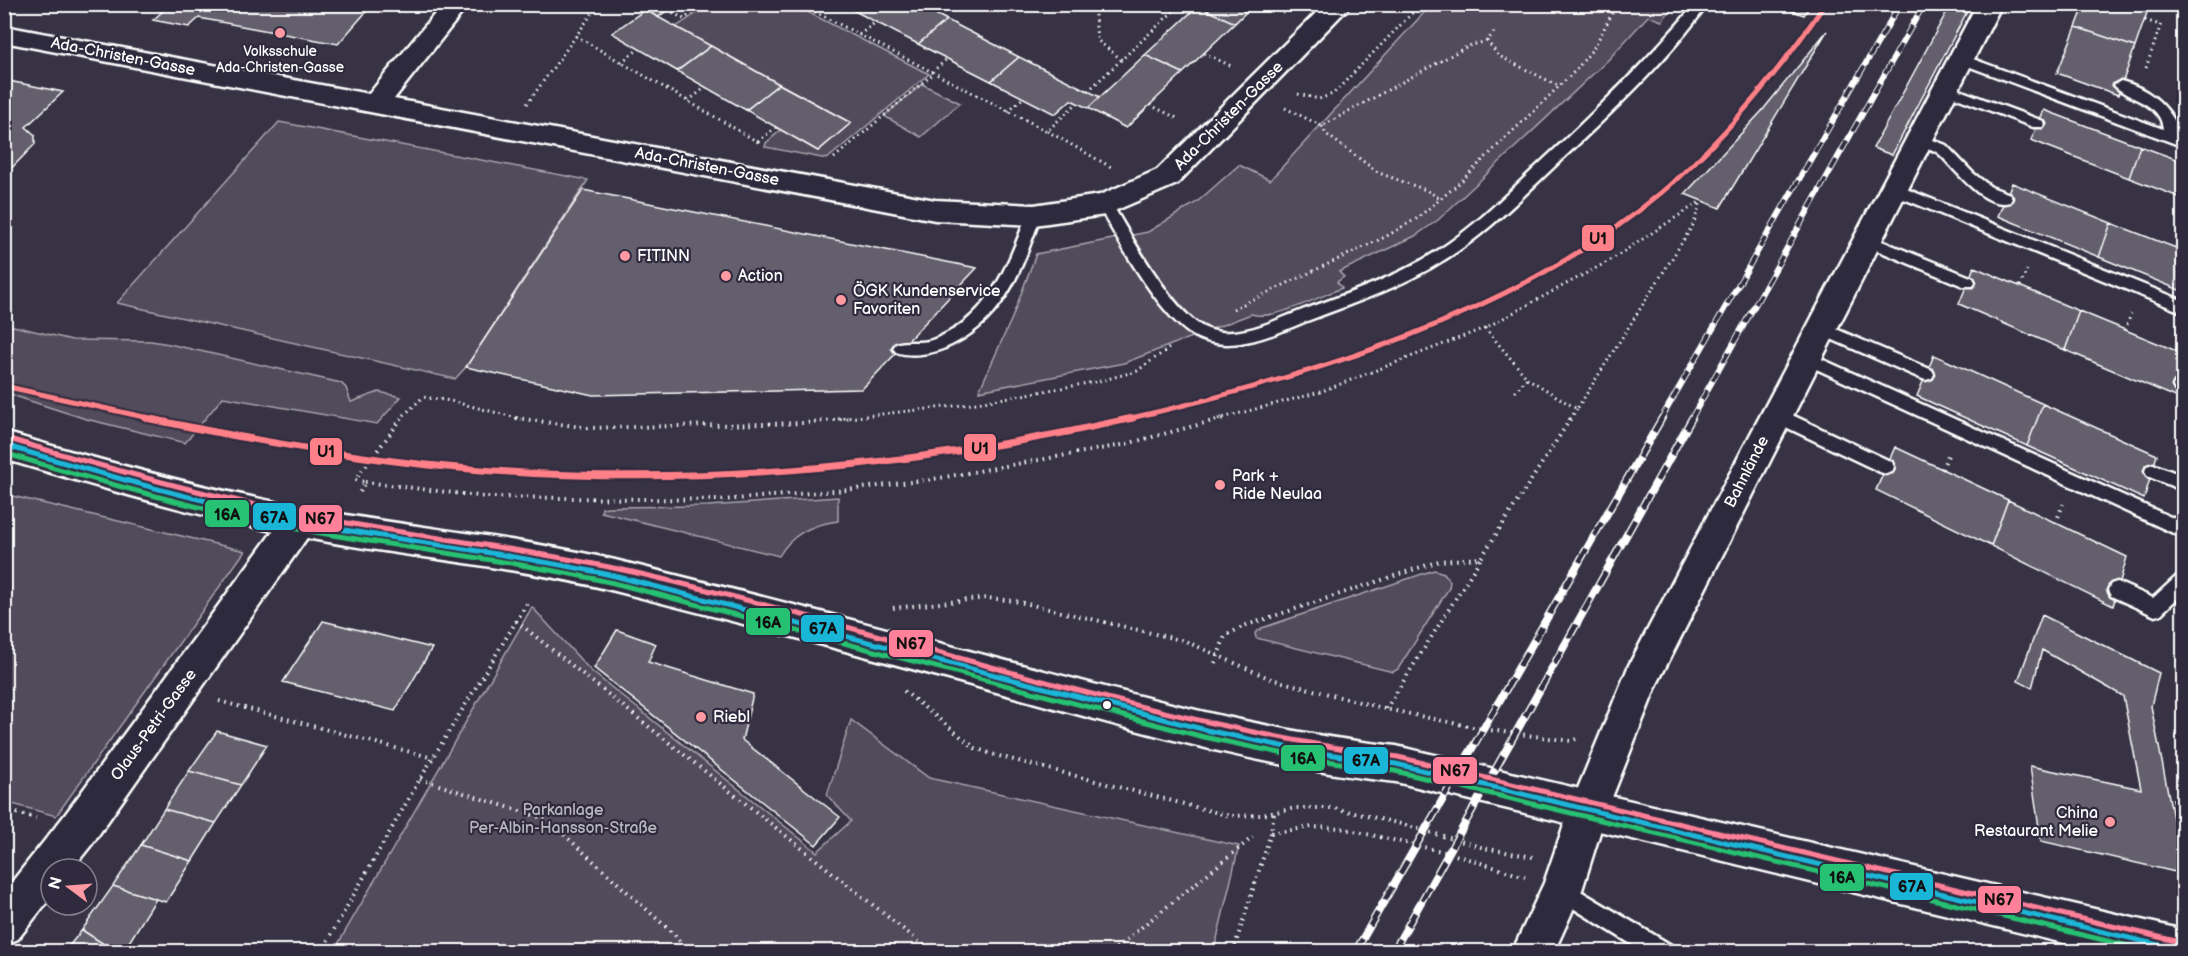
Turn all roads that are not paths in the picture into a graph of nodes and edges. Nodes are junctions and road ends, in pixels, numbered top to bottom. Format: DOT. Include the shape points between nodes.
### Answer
graph roads {
  1 [pos="457,4"];
  2 [pos="1340,4"];
  3 [pos="1702,4"];
  4 [pos="1990,4"];
  5 [pos="2184,7"];
  6 [pos="2184,15"];
  7 [pos="4,34"];
  8 [pos="1962,59"];
  9 [pos="2121,85"];
  10 [pos="1946,89"];
  11 [pos="374,105"];
  12 [pos="2038,124"];
  13 [pos="2168,136"];
  14 [pos="1920,140"];
  15 [pos="2184,142"];
  16 [pos="1894,189"];
  17 [pos="2005,198"];
  18 [pos="1104,205"];
  19 [pos="1034,214"];
  20 [pos="1868,240"];
  21 [pos="1968,282"];
  22 [pos="2184,307"];
  23 [pos="1822,329"];
  24 [pos="901,348"];
  25 [pos="1806,358"];
  26 [pos="1926,375"];
  27 [pos="1777,415"];
  28 [pos="4,445"];
  29 [pos="1886,467"];
  30 [pos="2152,471"];
  31 [pos="2184,484"];
  32 [pos="299,522"];
  33 [pos="2184,531"];
  34 [pos="2184,580"];
  35 [pos="2117,590"];
  36 [pos="1588,810"];
  37 [pos="1567,874"];
  38 [pos="4,926"];
  39 [pos="1532,951"];
  40 [pos="1664,951"];
  41 [pos="2184,951"];
  1 -- 11 [label="street"];
  2 -- 18 [label="street, Ada-Christen-Gasse" via="1167,177"];
  3 -- 18 [label="lane" via="1598,117 1455,246 1425,265 1357,296 1260,332 1219,337 1202,334 1189,326"];
  4 -- 8 [label="street, Bahnlände"];
  5 -- 6 [label="lane"];
  7 -- 11 [label="street, Ada-Christen-Gasse"];
  8 -- 10 [label="street, Bahnlände"];
  8 -- 13 [label="lane"];
  9 -- 13 [label="lane" via="2156,104 2171,127"];
  10 -- 12 [label="lane"];
  10 -- 14 [label="street, Bahnlände"];
  11 -- 19 [label="street, Ada-Christen-Gasse" via="935,210"];
  13 -- 15 [label="lane"];
  14 -- 16 [label="street, Bahnlände"];
  14 -- 17 [label="lane" via="1941,148 1968,177 1986,191"];
  16 -- 20 [label="street, Bahnlände"];
  16 -- 22 [label="lane"];
  18 -- 19 [label="street, Ada-Christen-Gasse"];
  19 -- 24 [label="lane" via="992,309 965,332 931,346"];
  20 -- 21 [label="lane"];
  20 -- 23 [label="street, Bahnlände"];
  23 -- 25 [label="street, Bahnlände"];
  23 -- 26 [label="lane"];
  25 -- 27 [label="street, Bahnlände"];
  25 -- 33 [label="lane"];
  27 -- 29 [label="lane"];
  27 -- 36 [label="street, Bahnlände" via="1638,684"];
  28 -- 32 [label="street" via="136,485"];
  30 -- 31 [label="lane"];
  32 -- 36 [label="street" via="600,572 1234,736 1396,764"];
  32 -- 38 [label="street, Olaus-Petri-Gasse" via="78,830"];
  34 -- 35 [label="lane" via="2155,608"];
  36 -- 37 [label="street, Bahnlände"];
  36 -- 41 [label="street"];
  37 -- 39 [label="street, Bahnlände"];
  37 -- 40 [label="lane"];
}
